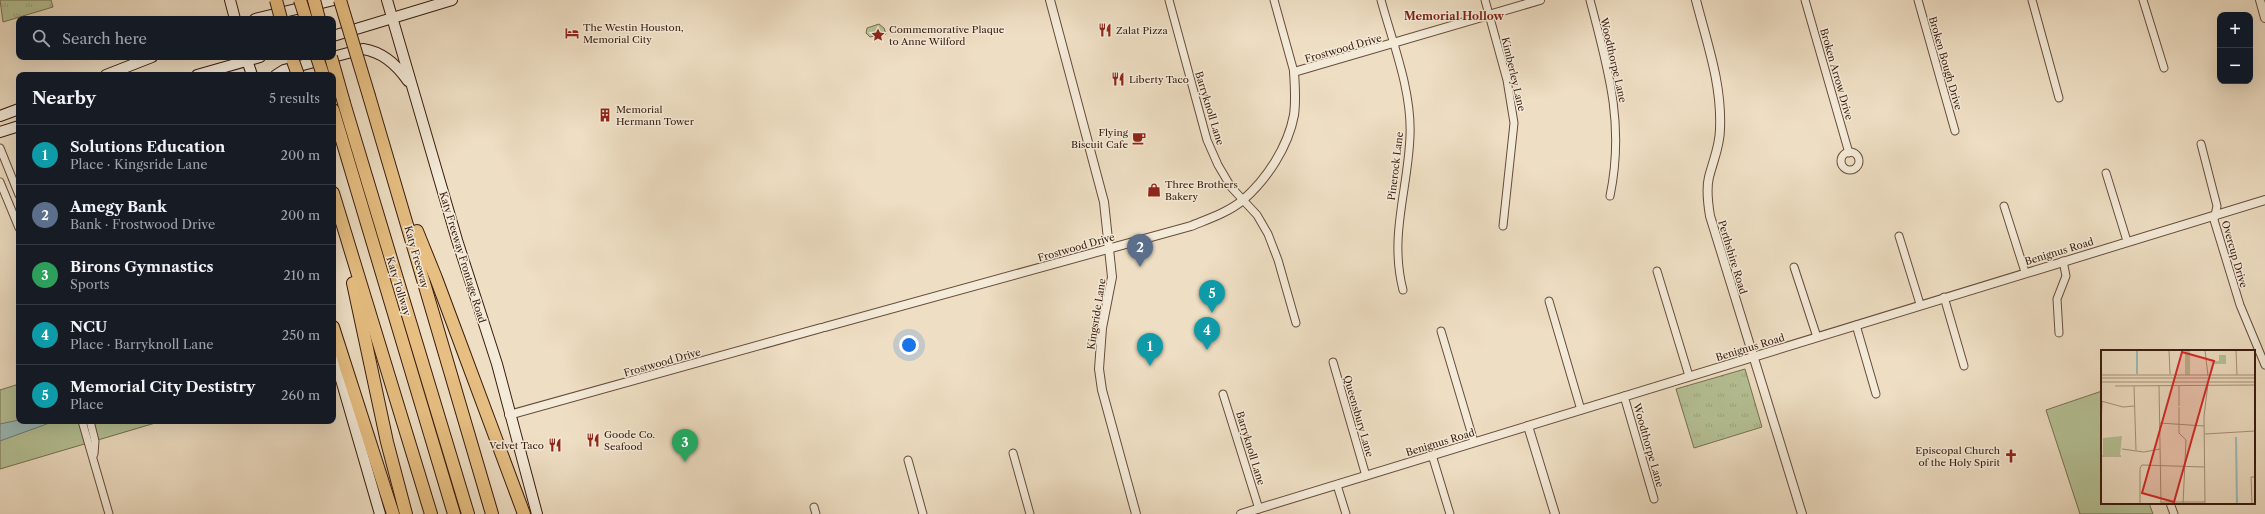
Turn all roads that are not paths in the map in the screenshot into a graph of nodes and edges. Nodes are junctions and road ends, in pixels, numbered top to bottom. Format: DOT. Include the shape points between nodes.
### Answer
graph roads {
  1 [pos="230,0"];
  2 [pos="276,0"];
  3 [pos="300,0"];
  4 [pos="314,0"];
  5 [pos="334,0"];
  6 [pos="340,0"];
  7 [pos="387,0"];
  8 [pos="452,0"];
  9 [pos="1050,0"];
  10 [pos="1169,0"];
  11 [pos="1274,0"];
  12 [pos="1381,0"];
  13 [pos="1485,0"];
  14 [pos="1540,0"];
  15 [pos="1590,0"];
  16 [pos="1696,0"];
  17 [pos="1805,0"];
  18 [pos="1918,0"];
  19 [pos="2032,0"];
  20 [pos="2143,0"];
  21 [pos="2260,0"];
  22 [pos="1490,15"];
  23 [pos="234,16"];
  24 [pos="267,16"];
  25 [pos="280,16"];
  26 [pos="305,16"];
  27 [pos="318,16"];
  28 [pos="2265,18"];
  29 [pos="393,19"];
  30 [pos="336,35"];
  31 [pos="1393,44"];
  32 [pos="336,58"];
  33 [pos="145,60"];
  34 [pos="244,60"];
  35 [pos="247,60"];
  36 [pos="293,60"];
  37 [pos="318,60"];
  38 [pos="326,60"];
  39 [pos="332,60"];
  40 [pos="2164,68"];
  41 [pos="115,72"];
  42 [pos="206,72"];
  43 [pos="251,72"];
  44 [pos="281,72"];
  45 [pos="297,72"];
  46 [pos="321,72"];
  47 [pos="335,72"];
  48 [pos="1294,72"];
  49 [pos="336,75"];
  50 [pos="414,92"];
  51 [pos="2059,98"];
  52 [pos="16,110"];
  53 [pos="0,116"];
  54 [pos="336,120"];
  55 [pos="16,127"];
  56 [pos="1955,131"];
  57 [pos="0,132"];
  58 [pos="2201,144"];
  59 [pos="0,148"];
  60 [pos="1849,153"];
  61 [pos="2106,173"];
  62 [pos="395,180"];
  63 [pos="0,182"];
  64 [pos="16,188"];
  65 [pos="1610,196"];
  66 [pos="1243,200"];
  67 [pos="2265,200"];
  68 [pos="336,201"];
  69 [pos="336,203"];
  70 [pos="2004,206"];
  71 [pos="2217,214"];
  72 [pos="16,221"];
  73 [pos="1503,226"];
  74 [pos="1899,236"];
  75 [pos="2127,241"];
  76 [pos="1110,248"];
  77 [pos="2063,261"];
  78 [pos="1794,268"];
  79 [pos="1657,271"];
  80 [pos="2025,272"];
  81 [pos="1403,290"];
  82 [pos="1944,298"];
  83 [pos="1549,301"];
  84 [pos="1920,304"];
  85 [pos="1296,323"];
  86 [pos="1856,325"];
  87 [pos="1441,331"];
  88 [pos="2059,333"];
  89 [pos="336,336"];
  90 [pos="1817,337"];
  91 [pos="1753,356"];
  92 [pos="336,362"];
  93 [pos="1333,362"];
  94 [pos="2265,365"];
  95 [pos="1964,366"];
  96 [pos="1689,376"];
  97 [pos="1223,394"];
  98 [pos="1876,394"];
  99 [pos="1624,396"];
  100 [pos="1581,410"];
  101 [pos="509,415"];
  102 [pos="83,424"];
  103 [pos="91,424"];
  104 [pos="1528,426"];
  105 [pos="1474,442"];
  106 [pos="1013,454"];
  107 [pos="1432,455"];
  108 [pos="94,458"];
  109 [pos="908,460"];
  110 [pos="1366,476"];
  111 [pos="1337,485"];
  112 [pos="1654,499"];
  113 [pos="2170,504"];
  114 [pos="1259,509"];
  115 [pos="108,514"];
  116 [pos="380,514"];
  117 [pos="393,514"];
  118 [pos="406,514"];
  119 [pos="431,514"];
  120 [pos="454,514"];
  121 [pos="468,514"];
  122 [pos="492,514"];
  123 [pos="524,514"];
  124 [pos="537,514"];
  125 [pos="923,514"];
  126 [pos="1030,514"];
  127 [pos="1136,514"];
  128 [pos="1242,514"];
  129 [pos="1346,514"];
  130 [pos="1450,514"];
  131 [pos="1555,514"];
  132 [pos="1802,514"];
  133 [pos="2174,514"];
  1 -- 23 [label="main road"];
  2 -- 25 [label="highway, bridge"];
  3 -- 26 [label="highway, bridge"];
  4 -- 27 [label="highway, bridge"];
  5 -- 24 [label="main road"];
  6 -- 62 [label="highway, Katy Freeway, bridge"];
  7 -- 29 [label="main road, Katy Freeway Frontage Road"];
  8 -- 29 [label="main road"];
  9 -- 76 [label="street, Kingsride Lane" via="1099,182"];
  10 -- 66 [label="street, Barryknoll Lane" via="1207,140 1231,187"];
  11 -- 48 [label="street"];
  12 -- 31 [label="street, Pinerock Lane"];
  13 -- 22 [label="street, Kimberley Lane"];
  14 -- 22 [label="street, Frostwood Drive"];
  15 -- 65 [label="street, Woodthorpe Lane" via="1615,105 1614,176"];
  16 -- 91 [label="street, Perthshire Road" via="1717,78 1721,104 1720,132 1709,178 1710,216"];
  17 -- 60 [label="street, Broken Arrow Drive"];
  18 -- 56 [label="street, Broken Bough Drive"];
  19 -- 51 [label="street"];
  20 -- 40 [label="street"];
  21 -- 28 [label="street"];
  22 -- 31 [label="street, Frostwood Drive"];
  22 -- 73 [label="street, Kimberley Lane" via="1514,123"];
  29 -- 30 [label="main road"];
  29 -- 50 [label="main road, Katy Freeway Frontage Road"];
  31 -- 48 [label="street, Frostwood Drive"];
  31 -- 81 [label="street, Pinerock Lane" via="1410,114 1410,137 1399,213 1399,272"];
  32 -- 50 [label="main road" via="368,50 380,54 395,65"];
  33 -- 41 [label="main road"];
  34 -- 42 [label="main road"];
  35 -- 43 [label="main road"];
  36 -- 45 [label="highway, bridge"];
  37 -- 46 [label="highway, bridge"];
  38 -- 44 [label="main road"];
  39 -- 47 [label="highway, Katy Tollway, bridge"];
  48 -- 66 [label="street, Frostwood Drive" via="1294,115 1288,135 1269,172"];
  49 -- 121 [label="highway, Katy Tollway, bridge"];
  50 -- 101 [label="main road, Katy Freeway Frontage Road"];
  52 -- 53 [label="main road"];
  54 -- 120 [label="highway, Katy Tollway"];
  55 -- 57 [label="main road"];
  58 -- 71 [label="street, Overcup Drive"];
  59 -- 64 [label="street"];
  61 -- 75 [label="street"];
  62 -- 122 [label="highway, Katy Freeway"];
  62 -- 123 [label="highway" via="436,278"];
  63 -- 72 [label="street"];
  66 -- 76 [label="street, Frostwood Drive" via="1191,226"];
  66 -- 85 [label="street, Barryknoll Lane" via="1257,215 1268,234"];
  67 -- 71 [label="street, Benignus Road"];
  68 -- 119 [label="highway"];
  69 -- 118 [label="highway" via="387,442"];
  70 -- 80 [label="street"];
  71 -- 75 [label="street, Benignus Road"];
  71 -- 94 [label="street, Overcup Drive" via="2214,220 2240,305"];
  74 -- 84 [label="street"];
  75 -- 77 [label="street, Benignus Road"];
  76 -- 101 [label="street, Frostwood Drive"];
  76 -- 127 [label="street, Kingsride Lane" via="1112,277 1102,328 1099,369 1103,395"];
  77 -- 80 [label="street, Benignus Road"];
  77 -- 88 [label="street" via="2066,276 2057,299"];
  78 -- 90 [label="street"];
  79 -- 96 [label="street"];
  80 -- 82 [label="street, Benignus Road"];
  82 -- 84 [label="street, Benignus Road"];
  82 -- 95 [label="street"];
  83 -- 100 [label="street"];
  84 -- 86 [label="street, Benignus Road"];
  86 -- 90 [label="street, Benignus Road"];
  86 -- 98 [label="street"];
  87 -- 105 [label="street"];
  89 -- 117 [label="highway"];
  90 -- 91 [label="street, Benignus Road"];
  91 -- 96 [label="street, Benignus Road"];
  91 -- 132 [label="street, Perthshire Road"];
  92 -- 116 [label="main road"];
  93 -- 110 [label="street, Queensbury Lane"];
  96 -- 99 [label="street, Benignus Road"];
  97 -- 114 [label="street, Barryknoll Lane"];
  99 -- 100 [label="street, Benignus Road"];
  99 -- 112 [label="street, Woodthorpe Lane"];
  100 -- 104 [label="street, Benignus Road"];
  101 -- 124 [label="main road, Katy Freeway Frontage Road"];
  102 -- 108 [label="street"];
  103 -- 108 [label="street" via="94,432"];
  104 -- 105 [label="street, Benignus Road"];
  104 -- 131 [label="street"];
  105 -- 107 [label="street, Benignus Road"];
  106 -- 126 [label="street"];
  107 -- 110 [label="street, Benignus Road"];
  107 -- 130 [label="street"];
  108 -- 115 [label="street"];
  109 -- 125 [label="street"];
  110 -- 111 [label="street, Benignus Road"];
  111 -- 114 [label="street, Benignus Road"];
  111 -- 129 [label="street"];
  113 -- 133 [label="street"];
  114 -- 128 [label="street, Benignus Road"];
}
